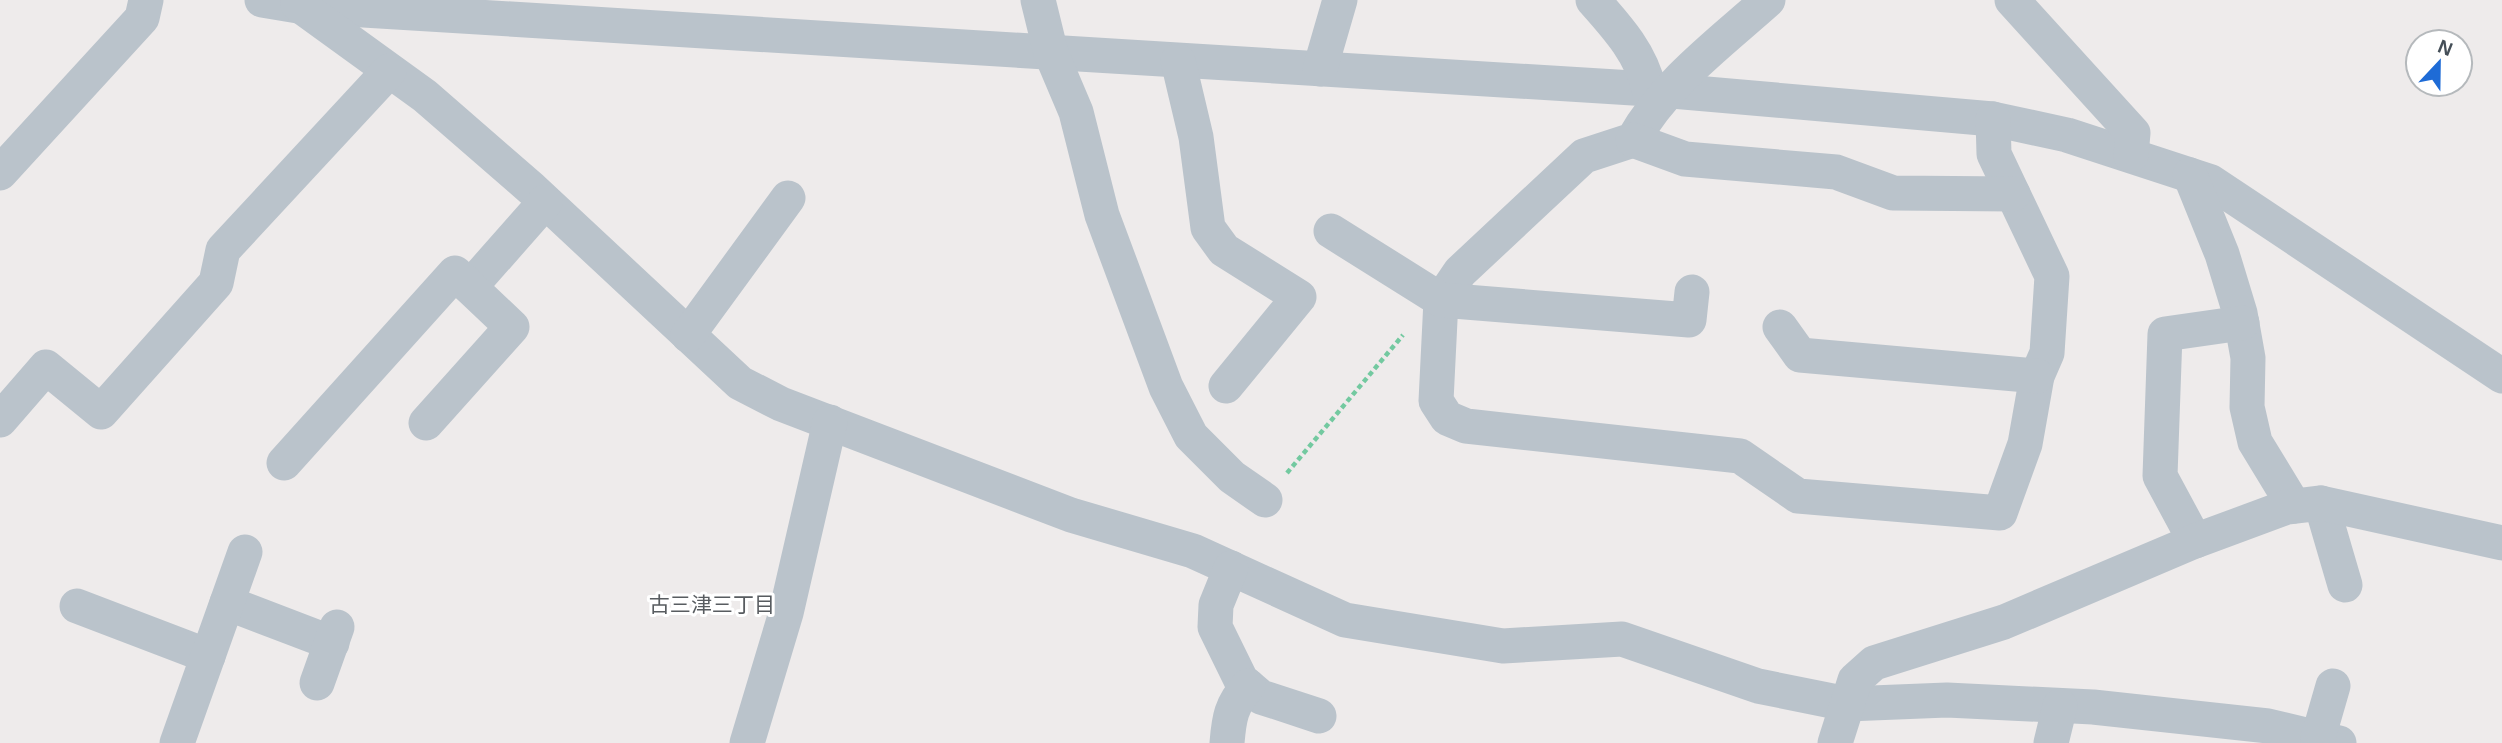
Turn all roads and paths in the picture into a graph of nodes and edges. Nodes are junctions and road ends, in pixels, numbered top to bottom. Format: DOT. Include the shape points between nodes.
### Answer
graph roads {
  1 [pos="146,0"];
  2 [pos="262,0"];
  3 [pos="1038,0"];
  4 [pos="1339,0"];
  5 [pos="1593,0"];
  6 [pos="1768,0"];
  7 [pos="2012,0"];
  8 [pos="297,3"];
  9 [pos="592,12"];
  10 [pos="1051,53"];
  11 [pos="1178,61"];
  12 [pos="1320,69"];
  13 [pos="389,71"];
  14 [pos="1658,90"];
  15 [pos="1993,119"];
  16 [pos="1633,140"];
  17 [pos="2131,155"];
  18 [pos="0,173"];
  19 [pos="2190,175"];
  20 [pos="2013,194"];
  21 [pos="788,198"];
  22 [pos="545,202"];
  23 [pos="1331,231"];
  24 [pos="470,287"];
  25 [pos="1692,292"];
  26 [pos="1441,300"];
  27 [pos="2242,323"];
  28 [pos="1780,327"];
  29 [pos="688,335"];
  30 [pos="2037,376"];
  31 [pos="2502,376"];
  32 [pos="1226,386"];
  33 [pos="0,420"];
  34 [pos="830,422"];
  35 [pos="426,424"];
  36 [pos="285,463"];
  37 [pos="1265,499"];
  38 [pos="2307,504"];
  39 [pos="2194,541"];
  40 [pos="2502,542"];
  41 [pos="246,552"];
  42 [pos="1231,568"];
  43 [pos="2345,585"];
  44 [pos="227,603"];
  45 [pos="77,606"];
  46 [pos="208,656"];
  47 [pos="317,684"];
  48 [pos="1248,686"];
  49 [pos="2333,686"];
  50 [pos="1847,704"];
  51 [pos="2060,706"];
  52 [pos="1319,716"];
  53 [pos="2329,741"];
  54 [pos="177,743"];
  55 [pos="747,743"];
  56 [pos="1227,743"];
  57 [pos="1835,743"];
  58 [pos="2051,743"];
  1 -- 18 [label="street" via="142,18"];
  2 -- 8 [label="street"];
  3 -- 10 [label="street"];
  4 -- 12 [label="street"];
  5 -- 14 [label="street" via="1620,31"];
  6 -- 14 [label="street"];
  7 -- 17 [label="street" via="2133,133"];
  8 -- 9 [label="street"];
  8 -- 13 [label="street"];
  9 -- 10 [label="street"];
  10 -- 11 [label="street"];
  10 -- 37 [label="street" via="1076,112 1102,215 1166,387 1191,436 1232,477"];
  11 -- 12 [label="street"];
  11 -- 32 [label="street" via="1196,137 1208,228 1224,250 1299,297"];
  12 -- 14 [label="street"];
  13 -- 22 [label="street" via="425,96"];
  13 -- 33 [label="street" via="223,250 216,283 101,412 46,367"];
  14 -- 15 [label="street"];
  14 -- 16 [label="street"];
  15 -- 17 [label="street"];
  15 -- 20 [label="street" via="1994,153"];
  16 -- 20 [label="street" via="1685,159 1836,172 1893,193"];
  16 -- 26 [label="street" via="1584,156 1460,272"];
  17 -- 19 [label="street"];
  19 -- 27 [label="street" via="2222,254"];
  19 -- 31 [label="street" via="2211,182"];
  20 -- 30 [label="street" via="2052,276 2047,353"];
  21 -- 29 [label="street"];
  22 -- 24 [label="street"];
  22 -- 29 [label="street"];
  23 -- 26 [label="street"];
  24 -- 35 [label="street" via="512,327"];
  24 -- 36 [label="street" via="454,273"];
  25 -- 26 [label="street" via="1689,320"];
  26 -- 30 [label="street" via="1436,401 1447,418 1466,426 1740,456 1798,496 2000,513 2025,444"];
  26 -- 37 [label="path" via="1429,303"];
  27 -- 38 [label="street" via="2248,358 2247,407 2255,442"];
  27 -- 39 [label="street" via="2165,334 2160,476"];
  28 -- 30 [label="street" via="1800,355"];
  29 -- 34 [label="street" via="740,383"];
  34 -- 42 [label="street" via="1070,515 1193,551"];
  34 -- 55 [label="street" via="786,612"];
  38 -- 39 [label="street"];
  38 -- 40 [label="street"];
  38 -- 43 [label="street"];
  39 -- 50 [label="street" via="2004,622 1874,663 1855,680"];
  41 -- 44 [label="street"];
  42 -- 48 [label="street" via="1216,605 1215,627"];
  42 -- 50 [label="street" via="1345,620 1503,646 1622,639 1758,686"];
  44 -- 46 [label="street"];
  44 -- 47 [label="street" via="334,635"];
  45 -- 46 [label="street"];
  46 -- 54 [label="street"];
  48 -- 52 [label="street" via="1261,697"];
  48 -- 56 [label="street" via="1229,714"];
  49 -- 53 [label="street"];
  50 -- 51 [label="street" via="1947,700"];
  50 -- 57 [label="street"];
  51 -- 53 [label="street" via="2269,726"];
  51 -- 58 [label="street"];
}
